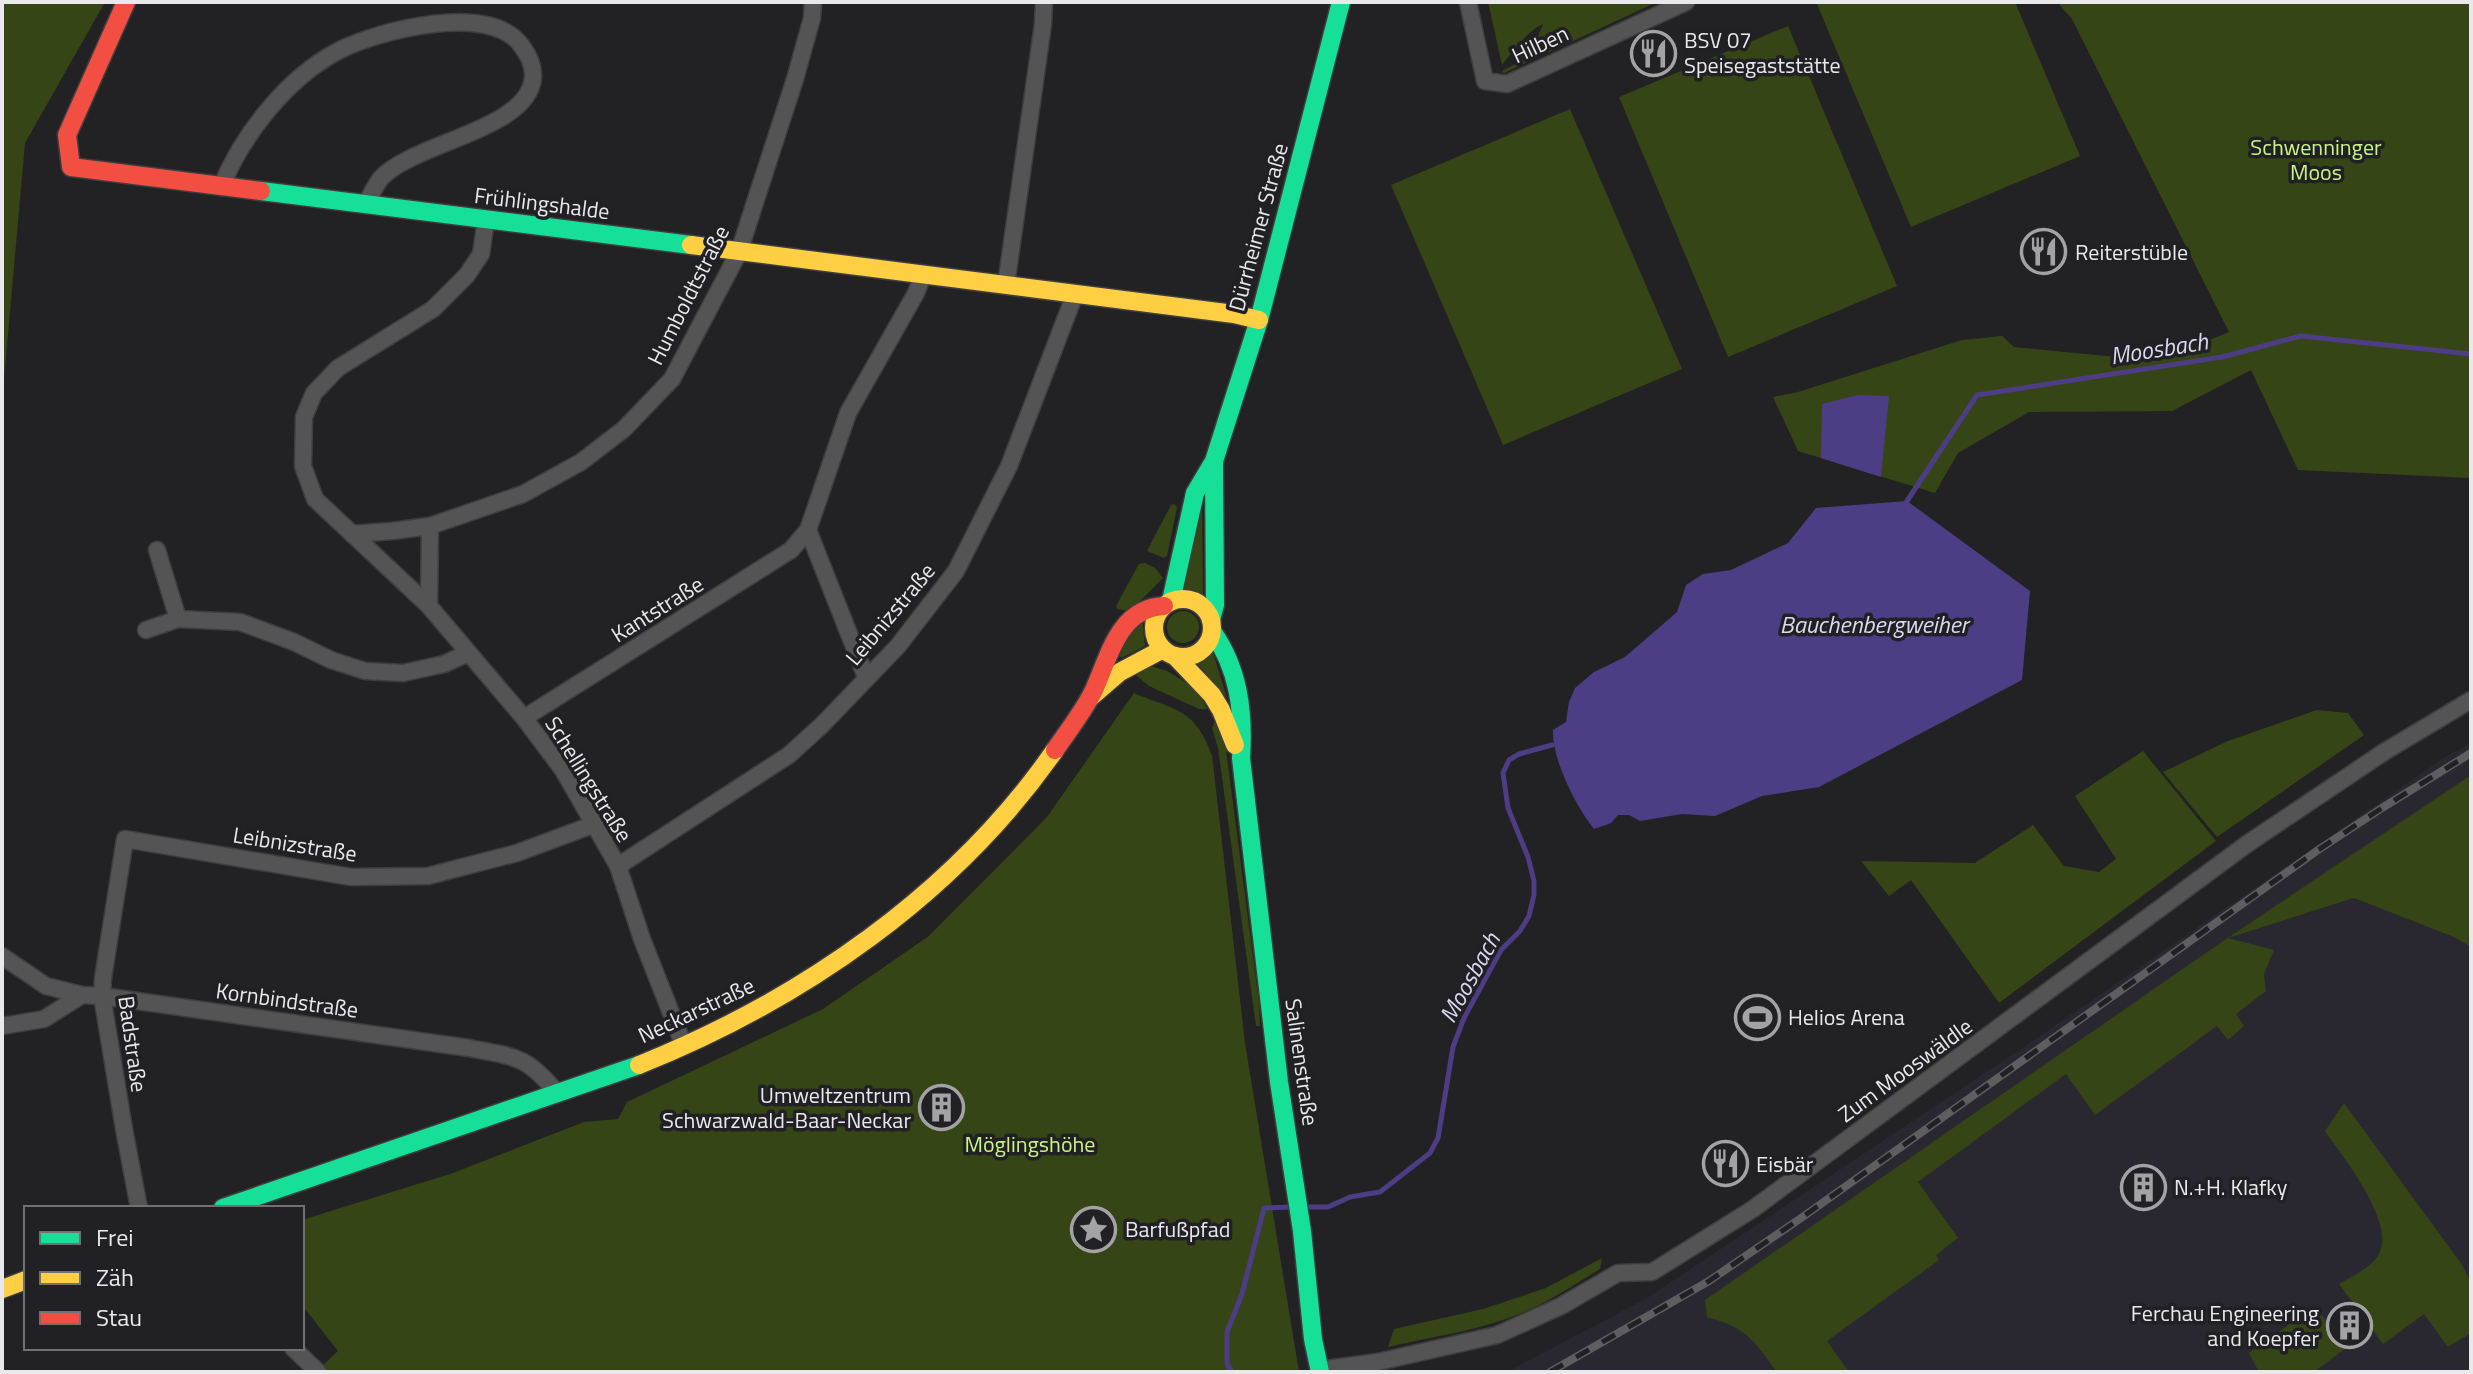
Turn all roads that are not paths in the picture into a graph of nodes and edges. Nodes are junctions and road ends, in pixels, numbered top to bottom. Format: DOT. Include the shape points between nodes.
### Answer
graph roads {
  1 [pos="126,2"];
  2 [pos="813,2"];
  3 [pos="1044,2"];
  4 [pos="1341,2"];
  5 [pos="1468,2"];
  6 [pos="1686,2"];
  7 [pos="221,187"];
  8 [pos="366,205"];
  9 [pos="486,220"];
  10 [pos="739,252"];
  11 [pos="923,275"];
  12 [pos="1006,285"];
  13 [pos="1075,294"];
  14 [pos="1259,320"];
  15 [pos="1214,461"];
  16 [pos="430,526"];
  17 [pos="808,530"];
  18 [pos="352,534"];
  19 [pos="157,550"];
  20 [pos="1168,603"];
  21 [pos="429,606"];
  22 [pos="178,619"];
  23 [pos="1212,625"];
  24 [pos="146,630"];
  25 [pos="468,653"];
  26 [pos="1169,653"];
  27 [pos="866,677"];
  28 [pos="1089,699"];
  29 [pos="2471,700"];
  30 [pos="524,718"];
  31 [pos="1241,758"];
  32 [pos="595,824"];
  33 [pos="125,839"];
  34 [pos="618,866"];
  35 [pos="2,956"];
  36 [pos="82,995"];
  37 [pos="102,996"];
  38 [pos="2,1026"];
  39 [pos="684,1046"];
  40 [pos="558,1094"];
  41 [pos="139,1206"];
  42 [pos="229,1206"];
  43 [pos="24,1281"];
  44 [pos="2,1289"];
  45 [pos="295,1350"];
  46 [pos="1320,1371"];
  47 [pos="318,1372"];
  1 -- 7 [label="street, Frühlingshalde" via="67,135 71,167"];
  2 -- 10 [label="street, Humboldtstraße" via="795,79"];
  3 -- 12 [label="street"];
  4 -- 14 [label="street, Dürrheimer Straße"];
  5 -- 6 [label="street, Hilben" via="1485,81 1507,84"];
  7 -- 8 [label="street, Frühlingshalde"];
  7 -- 8 [label="street" via="231,161 271,106 337,51 385,32 440,22 492,25 514,36 530,56 533,78 523,102 500,119 423,152 382,177"];
  8 -- 9 [label="street, Frühlingshalde"];
  9 -- 10 [label="street, Frühlingshalde"];
  9 -- 18 [label="street, Schellingstraße" via="481,254 467,275 433,309 338,368 314,393 304,417 303,466 315,499"];
  10 -- 11 [label="street, Frühlingshalde"];
  10 -- 16 [label="street, Humboldtstraße" via="672,379 624,429 581,462 523,494"];
  11 -- 12 [label="street, Frühlingshalde"];
  11 -- 17 [label="street, Kantstraße" via="848,413"];
  12 -- 13 [label="street, Frühlingshalde"];
  13 -- 14 [label="street, Frühlingshalde"];
  13 -- 27 [label="street, Leibnizstraße" via="1009,466 956,571 898,646"];
  14 -- 15 [label="street, Dürrheimer Straße"];
  15 -- 20 [label="street, Dürrheimer Straße" via="1195,493"];
  15 -- 23 [label="street, Dürrheimer Straße"];
  16 -- 18 [label="street"];
  16 -- 21 [label="street"];
  17 -- 27 [label="street"];
  17 -- 30 [label="street, Kantstraße" via="791,550"];
  18 -- 21 [label="street, Schellingstraße"];
  19 -- 22 [label="street"];
  20 -- 23 [label="street" via="1197,602"];
  20 -- 26 [label="street" via="1153,627"];
  20 -- 28 [label="street, Neckarstraße" via="1139,610 1127,623 1107,653"];
  21 -- 25 [label="street, Schellingstraße"];
  22 -- 24 [label="street"];
  22 -- 25 [label="street" via="240,622 365,671 403,673"];
  23 -- 26 [label="street" via="1199,653"];
  23 -- 31 [label="street, Salinenstraße" via="1234,674"];
  25 -- 30 [label="street, Schellingstraße"];
  26 -- 28 [label="street, Neckarstraße" via="1120,672"];
  26 -- 31 [label="street, Salinenstraße" via="1212,695"];
  27 -- 34 [label="street, Leibnizstraße" via="789,755"];
  28 -- 39 [label="street, Neckarstraße" via="1034,779 917,901 812,978"];
  29 -- 46 [label="street, Zum Mooswäldle" via="2247,844 1753,1209 1652,1272 1618,1273 1497,1335"];
  30 -- 32 [label="street, Schellingstraße"];
  31 -- 46 [label="street, Salinenstraße" via="1277,1070"];
  32 -- 33 [label="street, Leibnizstraße" via="517,853 428,876 351,877"];
  32 -- 34 [label="street, Schellingstraße"];
  33 -- 37 [label="street, Badstraße"];
  34 -- 39 [label="street, Schellingstraße"];
  35 -- 36 [label="street, Kornbindstraße" via="46,986"];
  36 -- 37 [label="street, Kornbindstraße"];
  36 -- 38 [label="street" via="44,1019"];
  37 -- 40 [label="street, Kornbindstraße" via="518,1058 540,1071"];
  37 -- 41 [label="street, Badstraße"];
  39 -- 40 [label="street, Neckarstraße"];
  40 -- 42 [label="street, Neckarstraße"];
  43 -- 44 [label="street"];
  45 -- 47 [label="street"];
}
